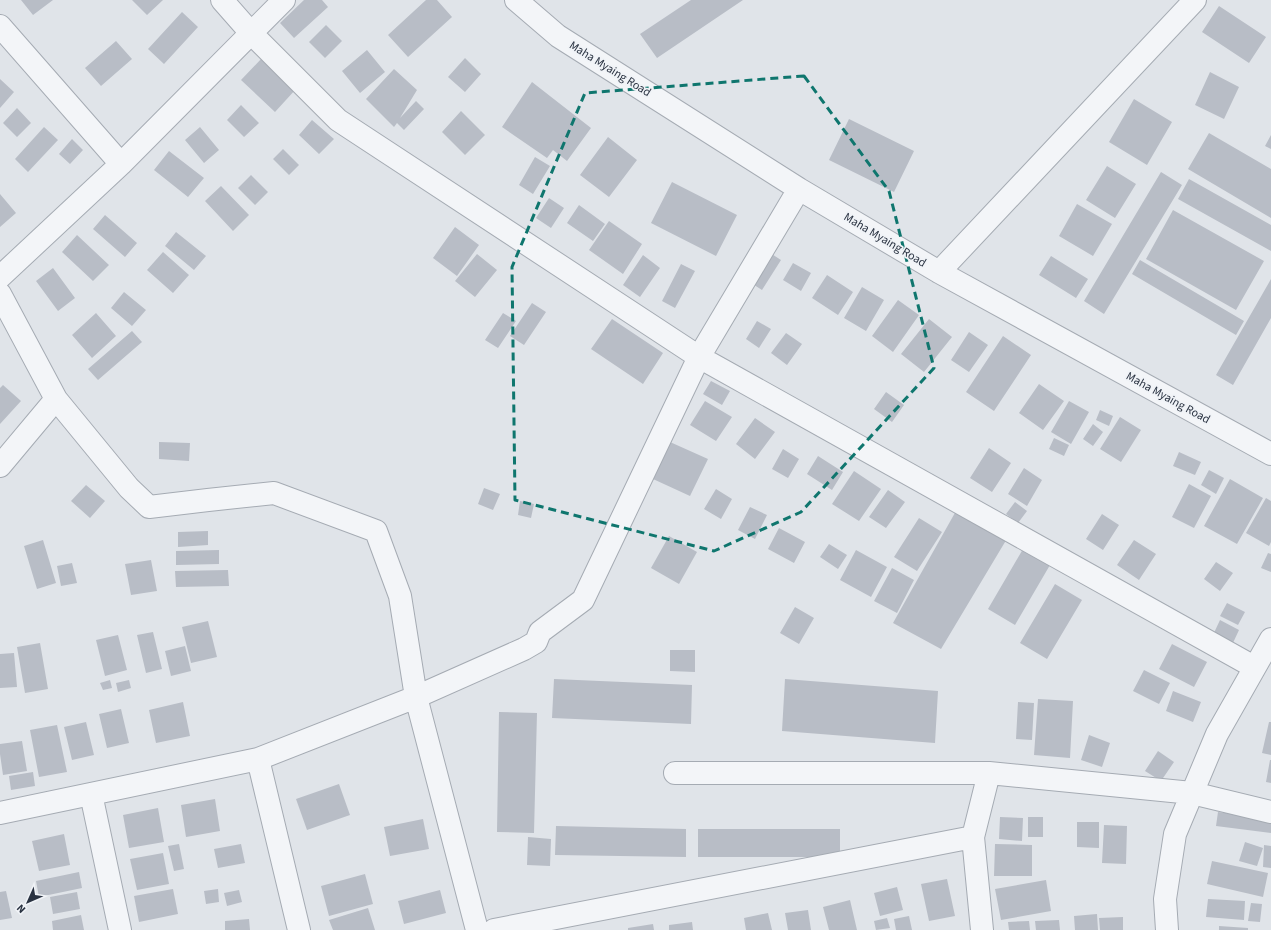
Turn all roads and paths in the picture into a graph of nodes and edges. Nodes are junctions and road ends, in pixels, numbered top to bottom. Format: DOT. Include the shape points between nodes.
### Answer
graph roads {
  1 [pos="222,0"];
  2 [pos="284,0"];
  3 [pos="516,0"];
  4 [pos="1195,0"];
  5 [pos="0,26"];
  6 [pos="251,33"];
  7 [pos="120,164"];
  8 [pos="799,189"];
  9 [pos="939,272"];
  10 [pos="0,277"];
  11 [pos="0,294"];
  12 [pos="699,357"];
  13 [pos="56,399"];
  14 [pos="1271,454"];
  15 [pos="0,466"];
  16 [pos="1271,639"];
  17 [pos="1254,666"];
  18 [pos="416,698"];
  19 [pos="258,759"];
  20 [pos="676,773"];
  21 [pos="989,773"];
  22 [pos="1192,793"];
  23 [pos="91,794"];
  24 [pos="1271,812"];
  25 [pos="0,813"];
  26 [pos="973,837"];
  27 [pos="120,930"];
  28 [pos="299,930"];
  29 [pos="477,930"];
  30 [pos="494,930"];
  31 [pos="982,930"];
  32 [pos="1167,930"];
  1 -- 6 [label="street"];
  2 -- 6 [label="street"];
  3 -- 8 [label="street, Maha Myaing Road" via="558,36"];
  4 -- 9 [label="street"];
  5 -- 7 [label="street"];
  6 -- 7 [label="street"];
  6 -- 12 [label="street" via="338,120"];
  7 -- 10 [label="street"];
  8 -- 9 [label="street, Maha Myaing Road"];
  8 -- 12 [label="street"];
  9 -- 14 [label="street, Maha Myaing Road"];
  11 -- 13 [label="street"];
  12 -- 17 [label="street"];
  12 -- 18 [label="street" via="583,600 540,632 536,642"];
  13 -- 15 [label="street"];
  13 -- 18 [label="street" via="129,488 149,507 274,493 376,531 400,596"];
  16 -- 17 [label="street"];
  17 -- 22 [label="street" via="1217,734"];
  18 -- 19 [label="street"];
  18 -- 29 [label="street"];
  19 -- 23 [label="street"];
  19 -- 28 [label="street"];
  20 -- 21 [label="street"];
  21 -- 22 [label="street"];
  21 -- 26 [label="street"];
  22 -- 24 [label="street"];
  22 -- 32 [label="street" via="1175,834 1165,899"];
  23 -- 25 [label="street"];
  23 -- 27 [label="street"];
  26 -- 30 [label="street"];
  26 -- 31 [label="street"];
}
